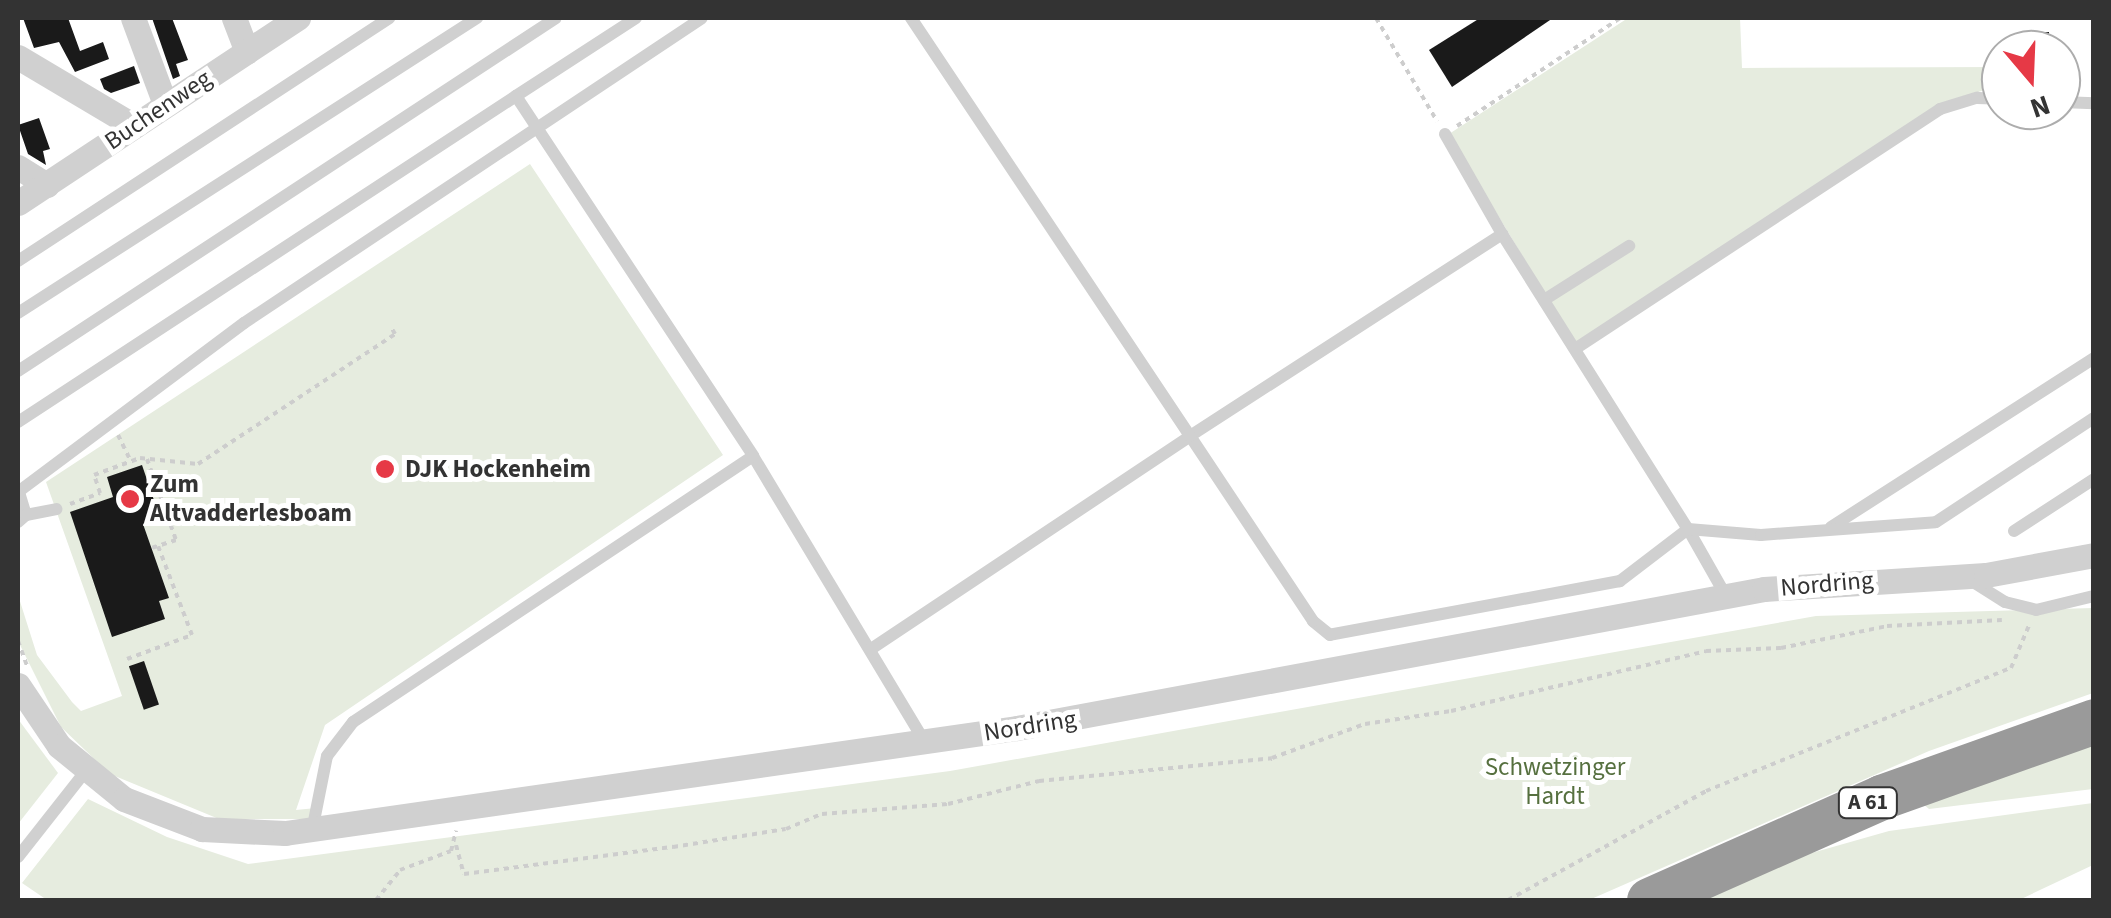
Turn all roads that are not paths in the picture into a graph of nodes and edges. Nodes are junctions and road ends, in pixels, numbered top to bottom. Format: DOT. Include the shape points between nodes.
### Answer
graph roads {
  1 [pos="133,18"];
  2 [pos="234,18"];
  3 [pos="298,18"];
  4 [pos="390,18"];
  5 [pos="477,18"];
  6 [pos="556,18"];
  7 [pos="636,18"];
  8 [pos="702,18"];
  9 [pos="911,18"];
  10 [pos="247,52"];
  11 [pos="18,57"];
  12 [pos="516,96"];
  13 [pos="1981,98"];
  14 [pos="166,104"];
  15 [pos="134,126"];
  16 [pos="537,128"];
  17 [pos="1445,134"];
  18 [pos="18,167"];
  19 [pos="46,185"];
  20 [pos="18,203"];
  21 [pos="1502,234"];
  22 [pos="1628,246"];
  23 [pos="18,261"];
  24 [pos="1544,300"];
  25 [pos="18,314"];
  26 [pos="1575,349"];
  27 [pos="2094,358"];
  28 [pos="18,371"];
  29 [pos="2094,418"];
  30 [pos="18,422"];
  31 [pos="1190,436"];
  32 [pos="753,456"];
  33 [pos="2094,479"];
  34 [pos="18,490"];
  35 [pos="56,509"];
  36 [pos="22,518"];
  37 [pos="1688,528"];
  38 [pos="1827,530"];
  39 [pos="2014,531"];
  40 [pos="2094,555"];
  41 [pos="1963,576"];
  42 [pos="1726,596"];
  43 [pos="2094,596"];
  44 [pos="871,649"];
  45 [pos="26,683"];
  46 [pos="2094,720"];
  47 [pos="925,743"];
  48 [pos="85,772"];
  49 [pos="312,831"];
  50 [pos="18,858"];
  51 [pos="1649,900"];
  1 -- 14 [label="street"];
  2 -- 10 [label="street"];
  3 -- 10 [label="street, Buchenweg"];
  4 -- 23 [label="lane"];
  5 -- 25 [label="lane"];
  6 -- 28 [label="lane"];
  7 -- 12 [label="lane"];
  8 -- 16 [label="lane"];
  9 -- 31 [label="lane"];
  10 -- 14 [label="street, Buchenweg"];
  11 -- 15 [label="street"];
  12 -- 16 [label="lane"];
  12 -- 30 [label="lane"];
  13 -- 26 [label="lane" via="1940,109"];
  14 -- 15 [label="street, Buchenweg"];
  15 -- 19 [label="street, Buchenweg"];
  16 -- 32 [label="lane"];
  16 -- 34 [label="lane" via="244,323"];
  17 -- 21 [label="lane"];
  18 -- 19 [label="street"];
  19 -- 20 [label="street, Buchenweg"];
  21 -- 24 [label="lane"];
  21 -- 31 [label="lane"];
  22 -- 24 [label="lane"];
  24 -- 26 [label="lane"];
  26 -- 37 [label="lane"];
  27 -- 38 [label="lane"];
  29 -- 38 [label="lane" via="1936,522"];
  31 -- 37 [label="lane" via="1312,621 1330,635 1620,580"];
  31 -- 44 [label="lane"];
  32 -- 44 [label="lane"];
  32 -- 49 [label="lane" via="353,722 327,756"];
  33 -- 39 [label="lane"];
  34 -- 36 [label="lane"];
  35 -- 36 [label="lane"];
  37 -- 38 [label="lane" via="1761,535"];
  37 -- 42 [label="lane"];
  40 -- 41 [label="street, Nordring"];
  41 -- 42 [label="street, Nordring" via="1824,581"];
  41 -- 43 [label="lane" via="2005,602 2036,610"];
  42 -- 47 [label="street, Nordring"];
  44 -- 47 [label="lane"];
  45 -- 48 [label="street, Nordring" via="41,724"];
  46 -- 51 [label="highway, A 61" via="1866,804"];
  47 -- 49 [label="street, Nordring"];
  48 -- 49 [label="street, Nordring" via="124,799 189,825 239,834"];
  48 -- 50 [label="lane"];
}
